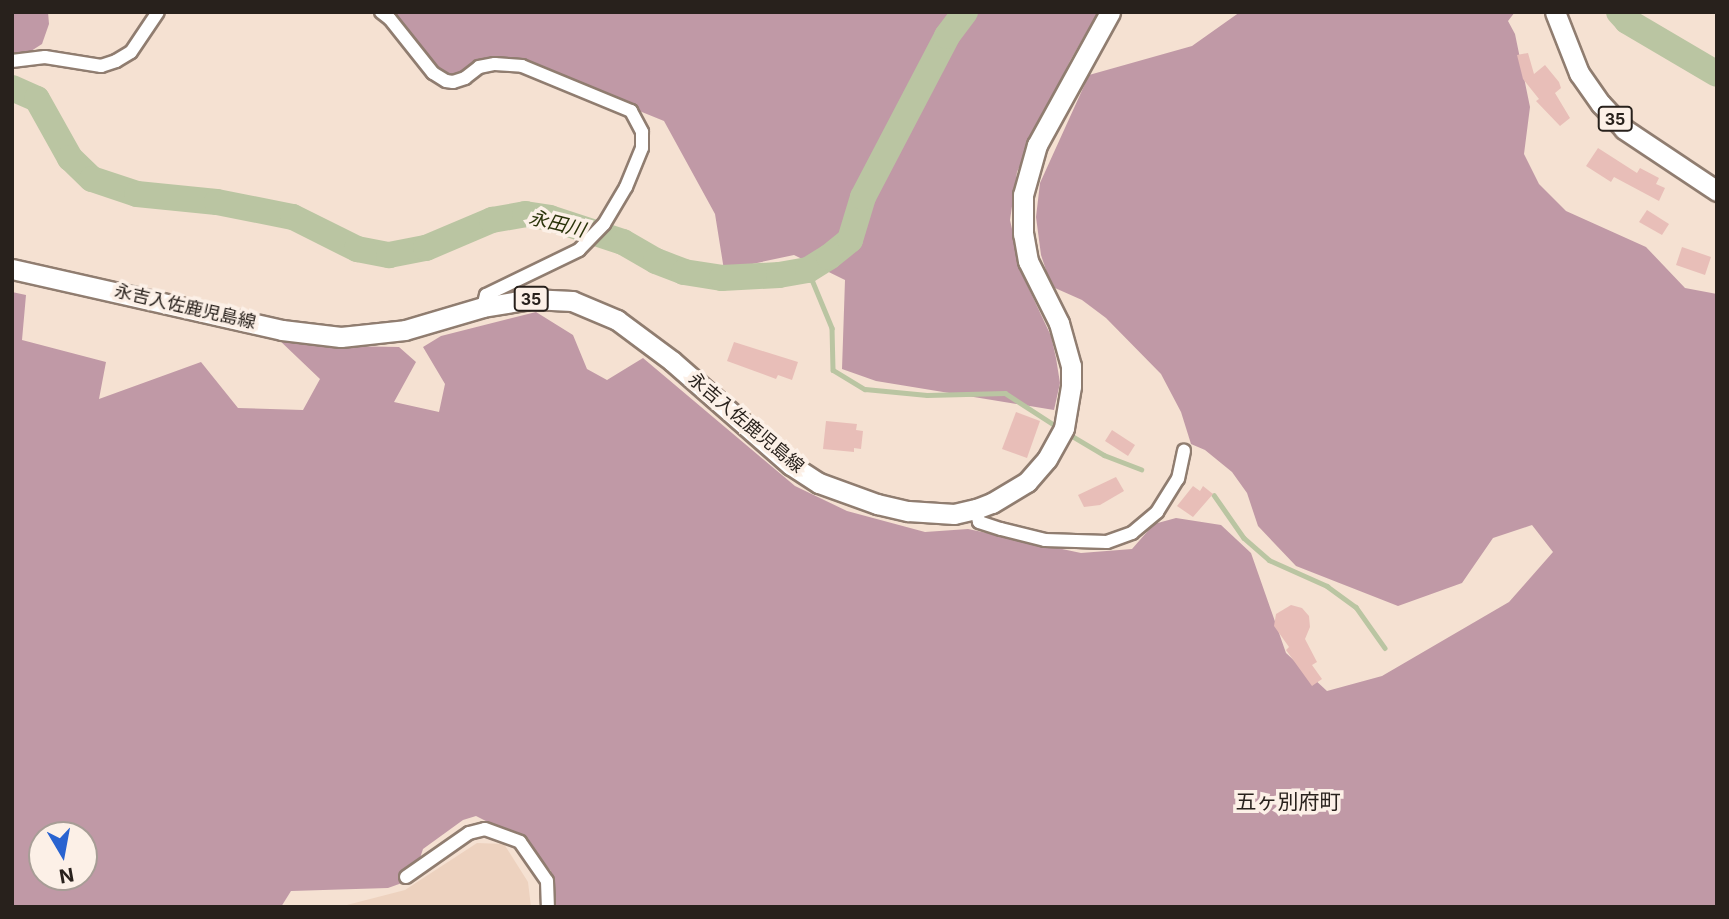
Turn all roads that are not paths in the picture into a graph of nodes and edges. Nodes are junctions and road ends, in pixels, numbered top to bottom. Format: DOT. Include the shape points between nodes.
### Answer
graph roads {
  1 [pos="159,12"];
  2 [pos="381,12"];
  3 [pos="1110,12"];
  4 [pos="1555,12"];
  5 [pos="12,61"];
  6 [pos="1717,191"];
  7 [pos="12,269"];
  8 [pos="483,307"];
  9 [pos="1184,451"];
  10 [pos="984,506"];
  11 [pos="406,877"];
  12 [pos="548,907"];
  1 -- 5 [label="street" via="131,52 116,61 101,66 45,57"];
  2 -- 8 [label="street" via="433,74 446,81 466,78 479,67 522,66 631,111 642,132 642,148 626,187 604,224 579,250 486,295"];
  3 -- 10 [label="main road, 永吉入佐鹿児島線 / 35" via="1037,145 1023,195 1028,261 1059,323 1071,366 1064,428 1036,472 1014,491"];
  4 -- 6 [label="main road, 35" via="1579,73 1601,104 1624,129"];
  7 -- 8 [label="main road, 永吉入佐鹿児島線 / 35" via="282,330 341,337 405,330"];
  8 -- 10 [label="main road, 永吉入佐鹿児島線 / 35" via="555,299 603,313 672,361 791,465 842,494 908,510 954,514"];
  9 -- 10 [label="street" via="1178,480 1157,512 1132,533 1107,542 1045,540 979,523"];
  11 -- 12 [label="street" via="469,832 485,829 520,842 547,881"];
}
